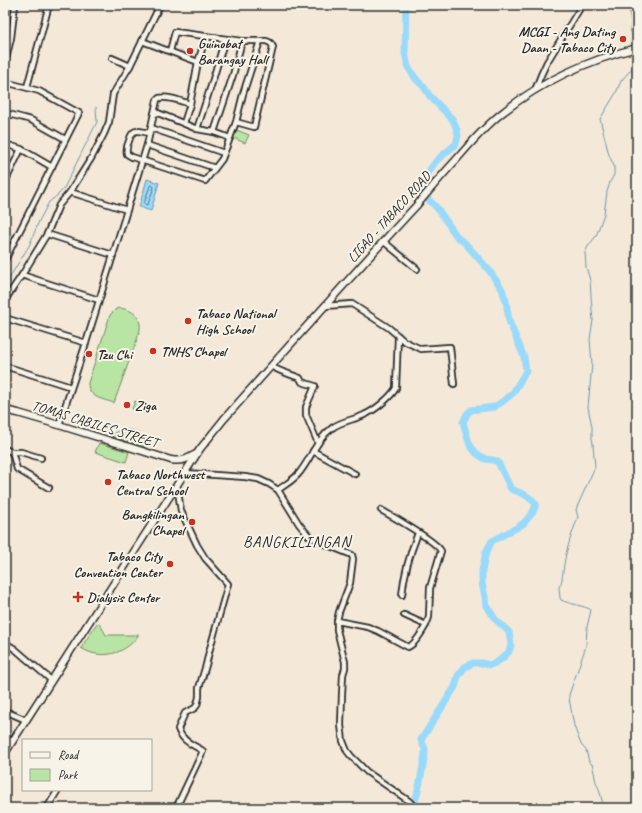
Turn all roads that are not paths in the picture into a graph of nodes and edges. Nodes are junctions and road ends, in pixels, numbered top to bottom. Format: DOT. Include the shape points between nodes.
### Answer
graph roads {
  1 [pos="15,5"];
  2 [pos="49,5"];
  3 [pos="160,5"];
  4 [pos="582,5"];
  5 [pos="206,36"];
  6 [pos="225,39"];
  7 [pos="142,41"];
  8 [pos="242,41"];
  9 [pos="260,41"];
  10 [pos="636,49"];
  11 [pos="170,51"];
  12 [pos="112,58"];
  13 [pos="198,62"];
  14 [pos="5,63"];
  15 [pos="130,66"];
  16 [pos="5,82"];
  17 [pos="26,87"];
  18 [pos="535,90"];
  19 [pos="190,104"];
  20 [pos="5,113"];
  21 [pos="154,114"];
  22 [pos="236,122"];
  23 [pos="184,123"];
  24 [pos="151,128"];
  25 [pos="197,129"];
  26 [pos="214,132"];
  27 [pos="149,134"];
  28 [pos="230,138"];
  29 [pos="65,139"];
  30 [pos="5,144"];
  31 [pos="148,145"];
  32 [pos="21,149"];
  33 [pos="224,153"];
  34 [pos="142,160"];
  35 [pos="52,167"];
  36 [pos="215,168"];
  37 [pos="5,182"];
  38 [pos="70,192"];
  39 [pos="127,210"];
  40 [pos="47,234"];
  41 [pos="383,241"];
  42 [pos="113,256"];
  43 [pos="5,260"];
  44 [pos="416,269"];
  45 [pos="22,275"];
  46 [pos="5,300"];
  47 [pos="99,300"];
  48 [pos="325,306"];
  49 [pos="5,318"];
  50 [pos="398,336"];
  51 [pos="86,343"];
  52 [pos="5,366"];
  53 [pos="272,366"];
  54 [pos="454,384"];
  55 [pos="72,387"];
  56 [pos="5,410"];
  57 [pos="59,425"];
  58 [pos="318,443"];
  59 [pos="5,449"];
  60 [pos="313,451"];
  61 [pos="12,452"];
  62 [pos="196,454"];
  63 [pos="42,458"];
  64 [pos="178,461"];
  65 [pos="184,474"];
  66 [pos="354,474"];
  67 [pos="177,484"];
  68 [pos="48,488"];
  69 [pos="278,490"];
  70 [pos="380,510"];
  71 [pos="418,533"];
  72 [pos="402,595"];
  73 [pos="404,615"];
  74 [pos="337,620"];
  75 [pos="426,625"];
  76 [pos="5,642"];
  77 [pos="51,680"];
  78 [pos="5,711"];
  79 [pos="26,720"];
  80 [pos="5,738"];
  81 [pos="12,741"];
  82 [pos="5,753"];
  83 [pos="57,791"];
  84 [pos="47,808"];
  85 [pos="176,808"];
  86 [pos="416,808"];
  1 -- 14 [label="street"];
  2 -- 17 [label="street"];
  3 -- 7 [label="street"];
  4 -- 18 [label="street" via="547,62"];
  5 -- 6 [label="street"];
  5 -- 11 [label="street" via="175,32"];
  5 -- 13 [label="street"];
  6 -- 8 [label="street"];
  6 -- 25 [label="street"];
  7 -- 11 [label="street"];
  7 -- 15 [label="street"];
  8 -- 9 [label="street"];
  8 -- 26 [label="street"];
  9 -- 22 [label="street"];
  9 -- 22 [label="street" via="270,42 273,47 254,126"];
  10 -- 18 [label="main road, LIGAO - TABACO ROAD" via="570,71"];
  11 -- 13 [label="street"];
  12 -- 15 [label="street"];
  13 -- 19 [label="street"];
  15 -- 38 [label="street" via="113,94 109,122 104,134"];
  16 -- 17 [label="street"];
  17 -- 29 [label="street" via="40,91 79,113"];
  18 -- 41 [label="main road, LIGAO - TABACO ROAD" via="491,122"];
  19 -- 21 [label="street" via="160,97"];
  19 -- 23 [label="street"];
  20 -- 29 [label="street" via="31,120"];
  21 -- 23 [label="street" via="158,113"];
  21 -- 24 [label="street"];
  22 -- 28 [label="street"];
  23 -- 25 [label="street"];
  24 -- 27 [label="street"];
  24 -- 33 [label="street"];
  25 -- 26 [label="street"];
  26 -- 28 [label="street"];
  27 -- 31 [label="street"];
  27 -- 34 [label="street" via="133,132 127,147 127,154"];
  28 -- 33 [label="street"];
  29 -- 35 [label="street"];
  30 -- 32 [label="street"];
  31 -- 34 [label="street"];
  31 -- 36 [label="street"];
  32 -- 35 [label="street"];
  32 -- 37 [label="street"];
  33 -- 36 [label="street"];
  34 -- 36 [label="street" via="205,181"];
  34 -- 39 [label="street"];
  35 -- 43 [label="street"];
  38 -- 39 [label="street"];
  38 -- 40 [label="street" via="59,205"];
  39 -- 42 [label="street"];
  40 -- 42 [label="street"];
  40 -- 45 [label="street"];
  41 -- 44 [label="street"];
  41 -- 48 [label="main road, LIGAO - TABACO ROAD"];
  42 -- 47 [label="street"];
  45 -- 46 [label="street"];
  45 -- 47 [label="street"];
  47 -- 51 [label="street"];
  48 -- 50 [label="street" via="352,304"];
  48 -- 53 [label="main road, LIGAO - TABACO ROAD"];
  49 -- 51 [label="street"];
  50 -- 54 [label="street" via="421,349 450,347"];
  50 -- 58 [label="street" via="396,388 393,394 365,415 333,428"];
  51 -- 55 [label="street"];
  52 -- 55 [label="street"];
  53 -- 58 [label="street" via="315,386 306,407 306,416"];
  53 -- 62 [label="main road, LIGAO - TABACO ROAD"];
  55 -- 57 [label="street"];
  56 -- 57 [label="main road, TOMAS CABILES STREET"];
  57 -- 64 [label="main road, TOMAS CABILES STREET"];
  58 -- 60 [label="street"];
  59 -- 61 [label="street"];
  60 -- 66 [label="street"];
  60 -- 69 [label="street" via="294,478"];
  61 -- 63 [label="street"];
  61 -- 68 [label="street" via="17,469"];
  62 -- 64 [label="main road"];
  62 -- 65 [label="main road, LIGAO - TABACO ROAD"];
  64 -- 65 [label="main road" via="183,467"];
  65 -- 67 [label="main road, LIGAO - TABACO ROAD"];
  65 -- 69 [label="street" via="258,479"];
  67 -- 77 [label="main road, LIGAO - TABACO ROAD"];
  67 -- 85 [label="street" via="179,505 197,545 228,584 199,688 197,704 185,713 178,729 181,737 203,751"];
  69 -- 74 [label="street" via="310,536 353,557 350,583"];
  70 -- 71 [label="street"];
  71 -- 72 [label="street"];
  71 -- 75 [label="street" via="437,545 441,551 430,588 429,617"];
  73 -- 75 [label="street"];
  74 -- 75 [label="street" via="368,627 408,646 413,644"];
  74 -- 86 [label="street" via="345,662 341,725 347,751 368,772"];
  76 -- 77 [label="street"];
  77 -- 79 [label="main road, LIGAO - TABACO ROAD"];
  78 -- 79 [label="street"];
  79 -- 81 [label="main road, LIGAO - TABACO ROAD"];
  80 -- 81 [label="street"];
  81 -- 82 [label="main road, LIGAO - TABACO ROAD"];
  83 -- 84 [label="street"];
}
